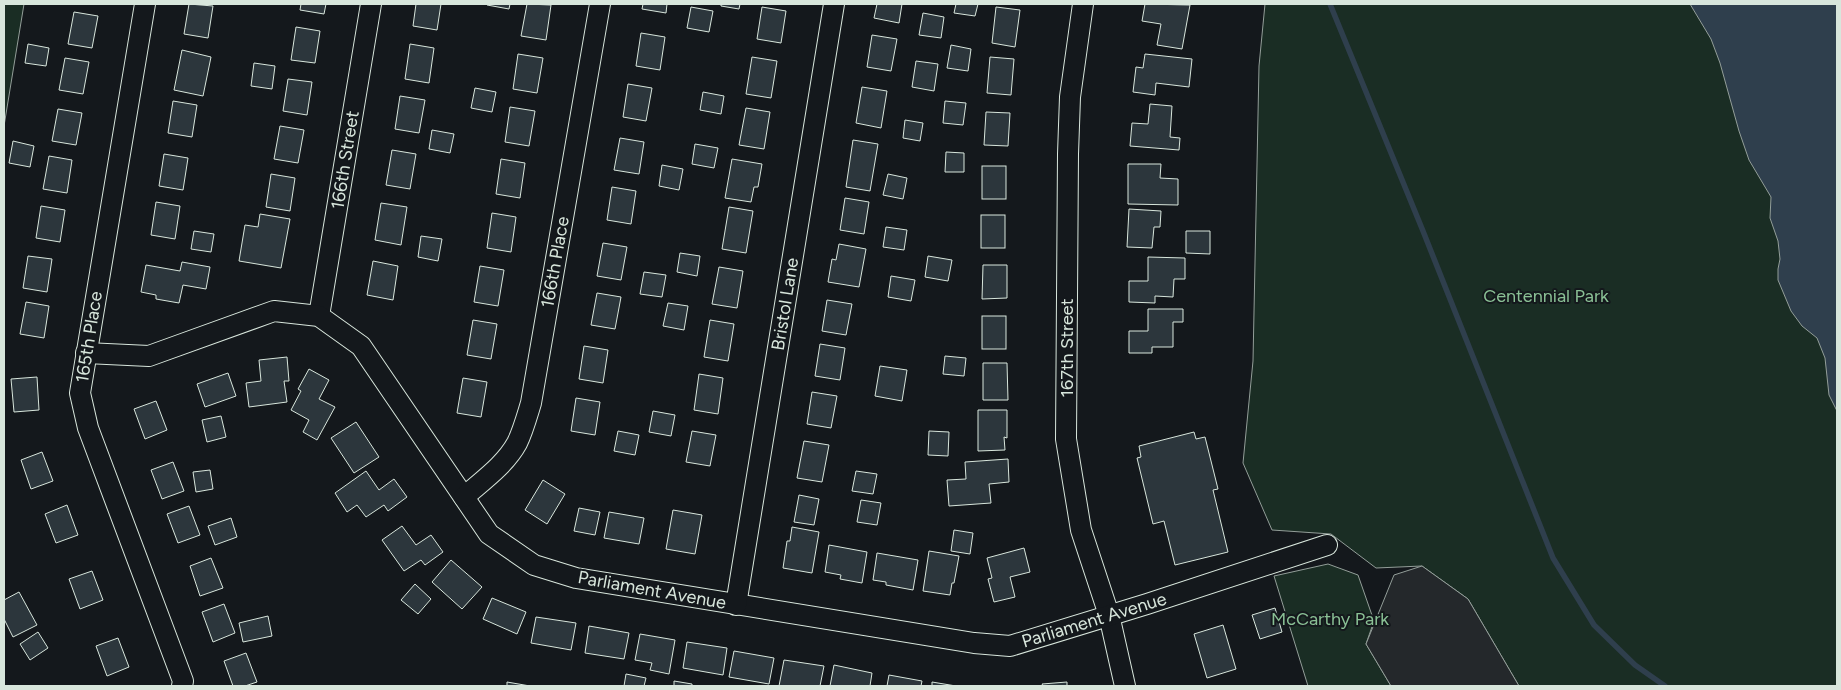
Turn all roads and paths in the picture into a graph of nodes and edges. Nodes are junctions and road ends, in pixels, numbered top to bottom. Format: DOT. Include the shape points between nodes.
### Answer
graph roads {
  1 [pos="145,4"];
  2 [pos="371,4"];
  3 [pos="600,4"];
  4 [pos="834,4"];
  5 [pos="1083,4"];
  6 [pos="319,316"];
  7 [pos="86,353"];
  8 [pos="464,497"];
  9 [pos="1327,544"];
  10 [pos="736,605"];
  11 [pos="1109,615"];
  12 [pos="182,686"];
  13 [pos="1125,686"];
  1 -- 7 [label="street, 165th Place"];
  2 -- 6 [label="street, 166th Street"];
  3 -- 8 [label="street, 166th Place" via="531,402 523,428 505,460"];
  4 -- 10 [label="street, Bristol Lane"];
  5 -- 11 [label="street, 167th Street" via="1070,97 1066,440 1081,530"];
  6 -- 7 [label="street, Parliament Avenue" via="274,311 149,356"];
  6 -- 8 [label="street, Parliament Avenue" via="361,346"];
  7 -- 12 [label="street, 165th Place" via="80,393 88,428 183,681"];
  8 -- 10 [label="street, Parliament Avenue" via="489,534 534,565 576,578"];
  9 -- 11 [label="street, Parliament Avenue"];
  10 -- 11 [label="street, Parliament Avenue" via="1010,646"];
  11 -- 13 [label="street, 167th Street"];
}
